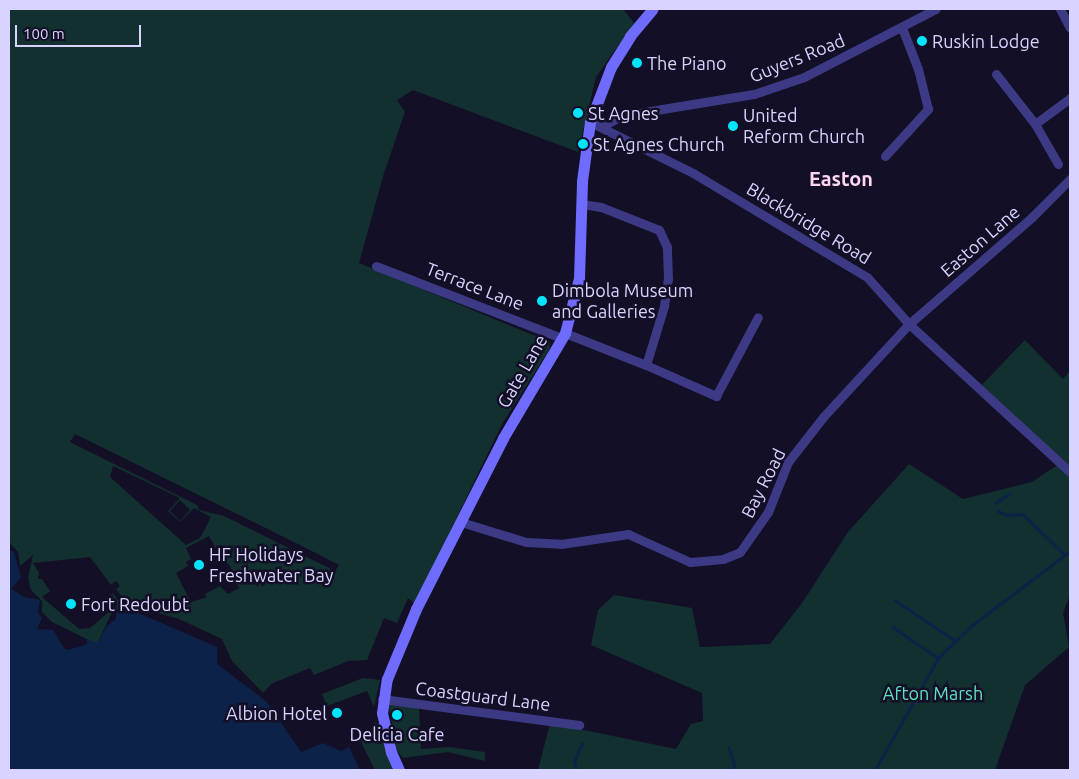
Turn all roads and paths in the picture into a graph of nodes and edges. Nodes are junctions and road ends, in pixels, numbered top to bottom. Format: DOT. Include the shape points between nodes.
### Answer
graph roads {
  1 [pos="653,9"];
  2 [pos="936,9"];
  3 [pos="1060,9"];
  4 [pos="902,28"];
  5 [pos="1070,28"];
  6 [pos="996,74"];
  7 [pos="1070,98"];
  8 [pos="590,122"];
  9 [pos="1035,124"];
  10 [pos="603,126"];
  11 [pos="885,156"];
  12 [pos="1058,164"];
  13 [pos="1070,179"];
  14 [pos="581,204"];
  15 [pos="376,266"];
  16 [pos="758,317"];
  17 [pos="908,324"];
  18 [pos="563,336"];
  19 [pos="646,365"];
  20 [pos="1070,472"];
  21 [pos="462,522"];
  22 [pos="382,698"];
  23 [pos="579,725"];
  24 [pos="399,770"];
  1 -- 8 [label="street, Gate Lane" via="630,36 611,67"];
  2 -- 4 [label="street, Guyers Road"];
  3 -- 5 [label="street"];
  4 -- 10 [label="street, Guyers Road" via="804,77 754,94 617,118"];
  4 -- 11 [label="street" via="918,69 928,109"];
  6 -- 9 [label="street"];
  7 -- 9 [label="street"];
  8 -- 10 [label="street, Blackbridge Road"];
  8 -- 14 [label="street, Gate Lane"];
  9 -- 12 [label="street"];
  10 -- 17 [label="street, Blackbridge Road" via="757,209 867,277"];
  13 -- 17 [label="street, Easton Lane" via="1032,217"];
  14 -- 18 [label="street, Gate Lane" via="580,278"];
  14 -- 19 [label="street" via="601,207 659,230 665,238 668,279 664,306"];
  15 -- 18 [label="street, Terrace Lane"];
  16 -- 19 [label="street, Terrace Lane" via="716,396"];
  17 -- 20 [label="street, Blackbridge Road"];
  17 -- 21 [label="street, Bay Road" via="824,416 788,462 768,512 740,552 723,559 690,562 628,534 561,544 526,542"];
  18 -- 19 [label="street, Terrace Lane"];
  18 -- 21 [label="street, Gate Lane" via="503,438"];
  21 -- 22 [label="street, Gate Lane" via="404,633"];
  22 -- 23 [label="street, Coastguard Lane"];
  22 -- 24 [label="street, Gate Lane" via="382,714"];
}
